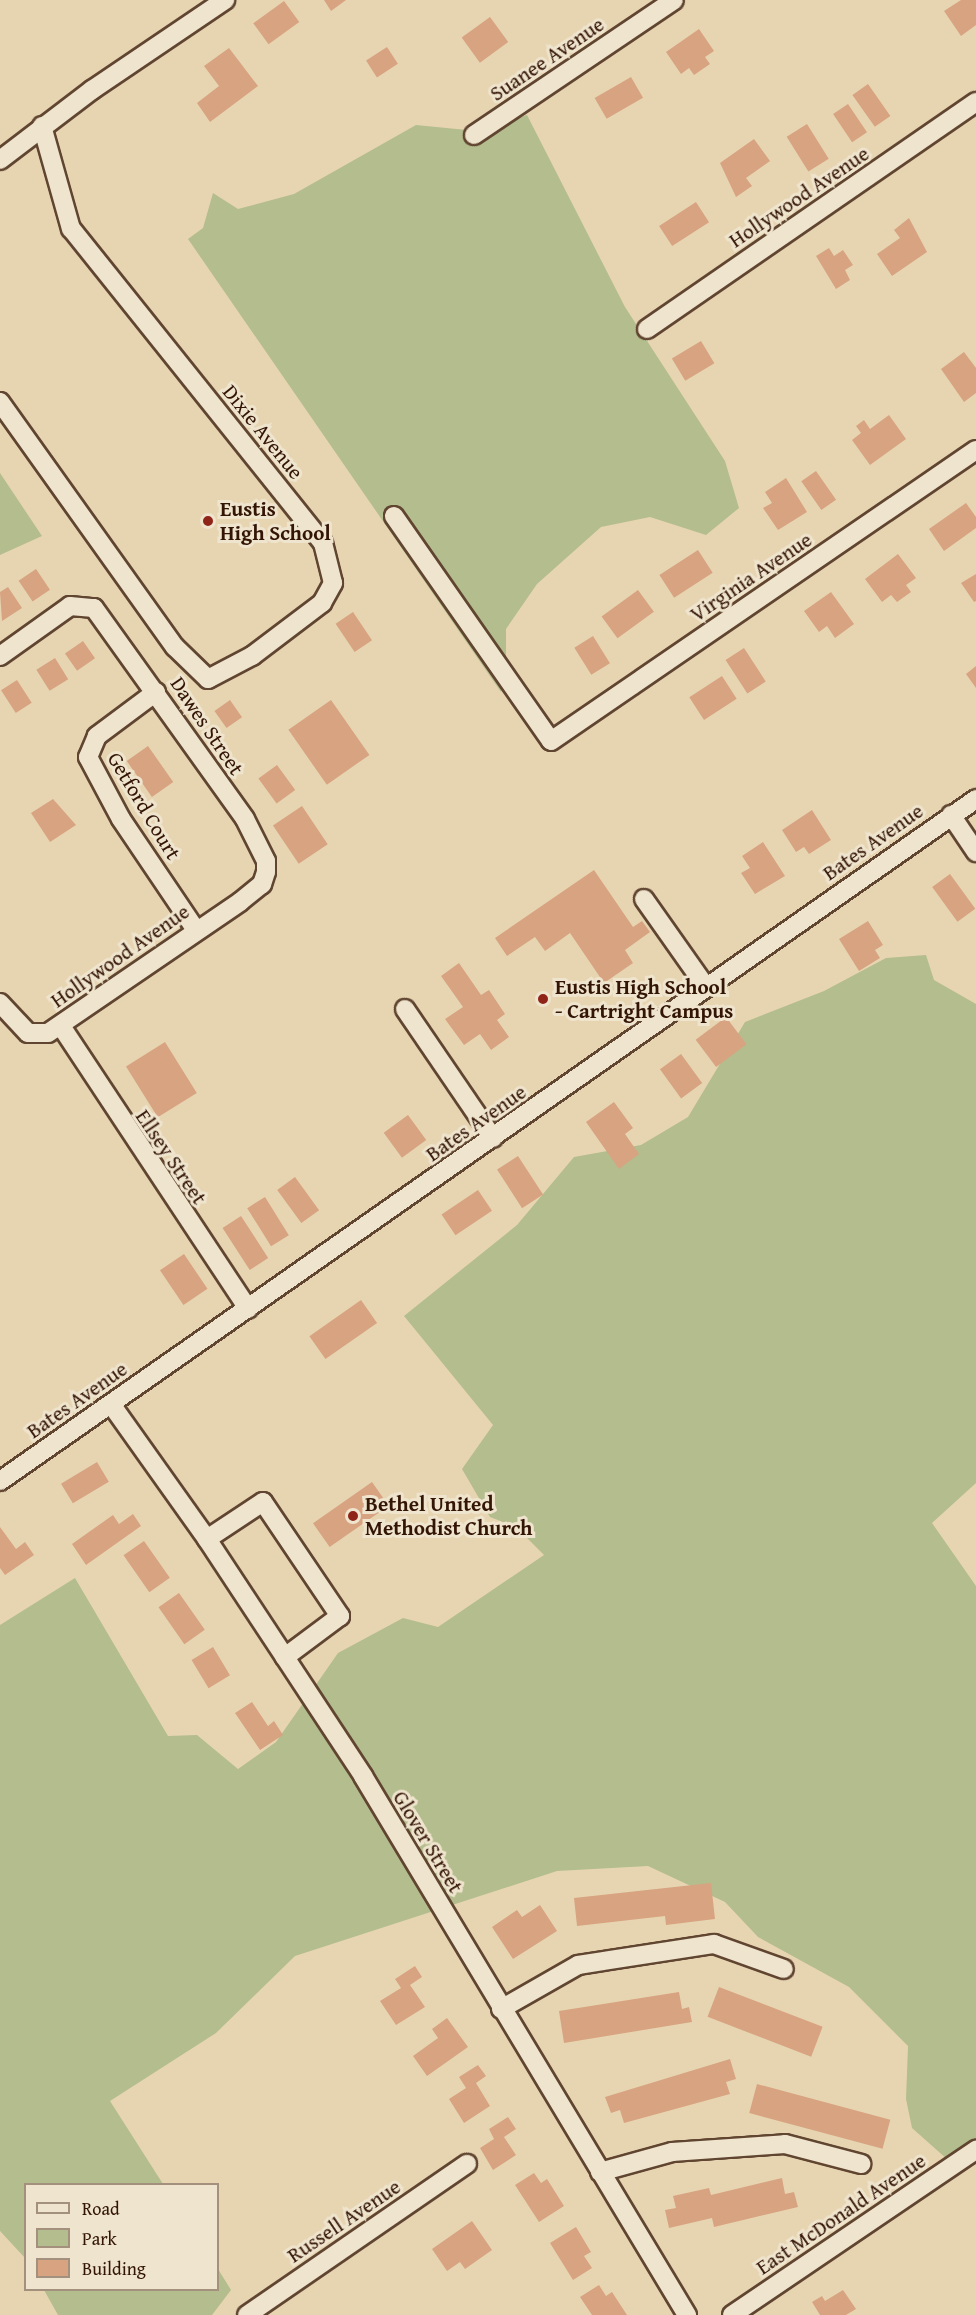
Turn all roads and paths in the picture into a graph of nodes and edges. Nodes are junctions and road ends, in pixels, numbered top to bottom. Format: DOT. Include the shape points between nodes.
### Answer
graph roads {
  1 [pos="225,0"];
  2 [pos="674,0"];
  3 [pos="976,102"];
  4 [pos="42,126"];
  5 [pos="474,135"];
  6 [pos="0,160"];
  7 [pos="646,329"];
  8 [pos="0,402"];
  9 [pos="976,450"];
  10 [pos="394,516"];
  11 [pos="0,656"];
  12 [pos="156,692"];
  13 [pos="976,799"];
  14 [pos="951,815"];
  15 [pos="976,852"];
  16 [pos="265,877"];
  17 [pos="644,899"];
  18 [pos="196,930"];
  19 [pos="706,987"];
  20 [pos="0,1003"];
  21 [pos="405,1010"];
  22 [pos="61,1026"];
  23 [pos="493,1138"];
  24 [pos="249,1309"];
  25 [pos="111,1404"];
  26 [pos="0,1481"];
  27 [pos="207,1539"];
  28 [pos="285,1658"];
  29 [pos="783,1969"];
  30 [pos="501,2009"];
  31 [pos="976,2150"];
  32 [pos="467,2164"];
  33 [pos="861,2164"];
  34 [pos="600,2172"];
  35 [pos="247,2315"];
  36 [pos="687,2315"];
  37 [pos="732,2315"];
  1 -- 4 [label="street"];
  2 -- 5 [label="street, Suanee Avenue"];
  3 -- 7 [label="street, Hollywood Avenue"];
  4 -- 6 [label="street"];
  4 -- 8 [label="street, Dixie Avenue" via="71,229 323,543 333,583 322,603 252,656 208,679 175,647"];
  9 -- 10 [label="street, Virginia Avenue" via="551,741"];
  11 -- 12 [label="street, Dawes Street" via="70,606 93,608"];
  12 -- 16 [label="street, Dawes Street" via="245,819 266,861"];
  12 -- 18 [label="street, Getford Court" via="97,736 88,757 121,819"];
  13 -- 14 [label="street, Bates Avenue"];
  14 -- 15 [label="street"];
  14 -- 19 [label="street, Bates Avenue"];
  16 -- 18 [label="street, Hollywood Avenue" via="240,902"];
  17 -- 19 [label="street"];
  18 -- 22 [label="street, Hollywood Avenue"];
  19 -- 23 [label="street, Bates Avenue"];
  20 -- 22 [label="street, Hollywood Avenue" via="28,1033 48,1033"];
  21 -- 23 [label="street"];
  22 -- 24 [label="street, Ellsey Street"];
  23 -- 24 [label="street, Bates Avenue"];
  24 -- 25 [label="street, Bates Avenue"];
  25 -- 26 [label="street, Bates Avenue"];
  25 -- 27 [label="street, Glover Street"];
  27 -- 28 [label="street, Glover Street"];
  27 -- 28 [label="street" via="263,1502 340,1616"];
  28 -- 30 [label="street, Glover Street" via="363,1776"];
  29 -- 30 [label="street" via="714,1944 578,1965"];
  30 -- 34 [label="street, Glover Street"];
  31 -- 37 [label="street, East McDonald Avenue"];
  32 -- 35 [label="street, Russell Avenue"];
  33 -- 34 [label="street" via="785,2144 672,2152"];
  34 -- 36 [label="street, Glover Street"];
}
